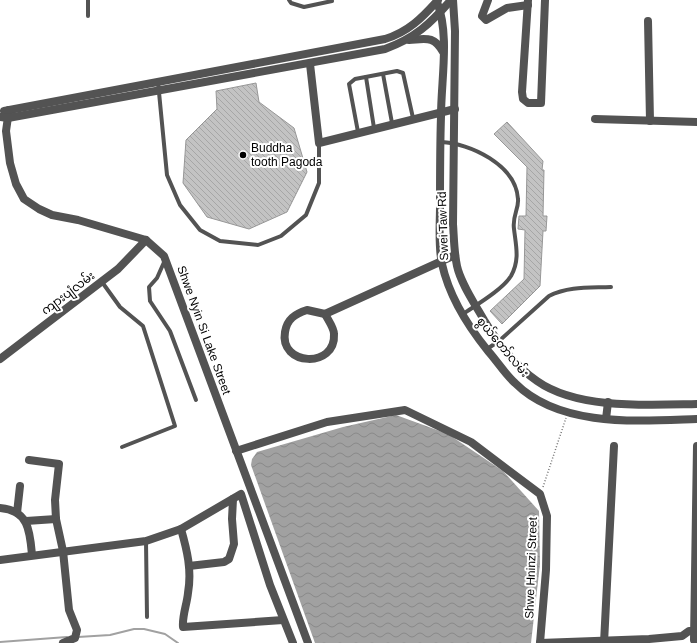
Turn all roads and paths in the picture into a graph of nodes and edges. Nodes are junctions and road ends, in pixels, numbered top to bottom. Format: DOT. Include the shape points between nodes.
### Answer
graph roads {
  1 [pos="88,0"];
  2 [pos="289,0"];
  3 [pos="452,0"];
  4 [pos="488,0"];
  5 [pos="545,0"];
  6 [pos="332,1"];
  7 [pos="438,1"];
  8 [pos="320,2"];
  9 [pos="528,2"];
  10 [pos="441,12"];
  11 [pos="88,16"];
  12 [pos="648,21"];
  13 [pos="408,40"];
  14 [pos="444,54"];
  15 [pos="310,64"];
  16 [pos="383,74"];
  17 [pos="366,77"];
  18 [pos="158,86"];
  19 [pos="454,109"];
  20 [pos="9,110"];
  21 [pos="441,111"];
  22 [pos="0,113"];
  23 [pos="4,117"];
  24 [pos="412,118"];
  25 [pos="595,119"];
  26 [pos="650,121"];
  27 [pos="697,122"];
  28 [pos="392,123"];
  29 [pos="374,128"];
  30 [pos="358,132"];
  31 [pos="440,142"];
  32 [pos="319,143"];
  33 [pos="454,143"];
  34 [pos="146,240"];
  35 [pos="455,255"];
  36 [pos="165,260"];
  37 [pos="441,262"];
  38 [pos="102,282"];
  39 [pos="611,287"];
  40 [pos="476,305"];
  41 [pos="325,314"];
  42 [pos="462,314"];
  43 [pos="499,341"];
  44 [pos="487,349"];
  45 [pos="0,359"];
  46 [pos="538,382"];
  47 [pos="530,395"];
  48 [pos="196,400"];
  49 [pos="608,402"];
  50 [pos="697,404"];
  51 [pos="568,413"];
  52 [pos="606,419"];
  53 [pos="697,419"];
  54 [pos="614,446"];
  55 [pos="697,446"];
  56 [pos="122,447"];
  57 [pos="236,451"];
  58 [pos="29,460"];
  59 [pos="20,486"];
  60 [pos="540,494"];
  61 [pos="233,499"];
  62 [pos="0,508"];
  63 [pos="17,513"];
  64 [pos="56,519"];
  65 [pos="26,522"];
  66 [pos="181,529"];
  67 [pos="146,541"];
  68 [pos="63,551"];
  69 [pos="32,555"];
  70 [pos="0,560"];
  71 [pos="189,566"];
  72 [pos="147,617"];
  73 [pos="283,620"];
  74 [pos="695,631"];
  75 [pos="682,636"];
  76 [pos="695,640"];
  77 [pos="649,641"];
  78 [pos="604,642"];
  79 [pos="63,643"];
  80 [pos="293,643"];
  81 [pos="308,643"];
  82 [pos="540,643"];
  1 -- 11 [label="lane"];
  2 -- 8 [label="lane" via="304,7"];
  3 -- 10 [label="street"];
  3 -- 19 [label="street, Swei Taw Rd" via="455,31"];
  4 -- 9 [label="street" via="482,16 486,20 508,8"];
  5 -- 9 [label="street" via="541,103 528,103 523,99"];
  6 -- 8 [label="lane"];
  7 -- 10 [label="street, စွယ်တော်လမ်း"];
  7 -- 18 [label="street" via="415,25 384,39"];
  10 -- 13 [label="street"];
  10 -- 14 [label="street, စွယ်တော်လမ်း"];
  12 -- 26 [label="street"];
  13 -- 14 [label="street" via="430,38 439,44"];
  13 -- 15 [label="street" via="385,49"];
  14 -- 21 [label="street, စွယ်တော်လမ်း"];
  15 -- 18 [label="street"];
  15 -- 32 [label="street"];
  16 -- 17 [label="lane"];
  16 -- 24 [label="lane" via="397,71 403,73"];
  16 -- 28 [label="lane"];
  17 -- 29 [label="lane"];
  17 -- 30 [label="lane" via="355,79 349,84"];
  18 -- 20 [label="street"];
  18 -- 23 [label="street"];
  18 -- 32 [label="lane" via="167,175 180,205 200,230 220,241 258,245 281,236 306,215 319,183"];
  19 -- 21 [label="street"];
  19 -- 33 [label="street, Swei Taw Rd"];
  20 -- 22 [label="street"];
  20 -- 23 [label="street, Shwe Nyin Si Lake Street"];
  21 -- 24 [label="street"];
  21 -- 31 [label="street, စွယ်တော်လမ်း"];
  23 -- 34 [label="street, Shwe Nyin Si Lake Street" via="10,163 16,184 24,199 52,215"];
  24 -- 28 [label="street"];
  25 -- 26 [label="street"];
  26 -- 27 [label="street"];
  28 -- 29 [label="street"];
  29 -- 30 [label="street"];
  30 -- 32 [label="street"];
  31 -- 33 [label="lane"];
  31 -- 37 [label="street, စွယ်တော်လမ်း"];
  33 -- 35 [label="street, Swei Taw Rd"];
  33 -- 40 [label="lane" via="472,148 490,158 509,176 517,192 518,201 513,221 517,250 514,269 510,278"];
  34 -- 36 [label="street, Shwe Nyin Si Lake Street" via="164,256"];
  34 -- 38 [label="street, ကျားပျံလမ်း"];
  35 -- 37 [label="street"];
  35 -- 40 [label="street, Swei Taw Rd" via="457,268"];
  36 -- 48 [label="lane" via="157,278 149,287 150,301 170,331"];
  36 -- 57 [label="street, Shwe Nyin Si Lake Street"];
  37 -- 41 [label="street"];
  37 -- 42 [label="street, စွယ်တော်လမ်း" via="447,285"];
  38 -- 45 [label="street, ကျားပျံလမ်း"];
  38 -- 56 [label="lane" via="120,308 143,326 175,426"];
  39 -- 43 [label="lane" via="571,288 559,291"];
  40 -- 42 [label="lane"];
  40 -- 43 [label="street, Swei Taw Rd"];
  41 -- 41 [label="street" via="307,310 295,314 286,324 284,337 288,350 298,358 311,361 323,356 332,346 334,333"];
  42 -- 44 [label="street, စွယ်တော်လမ်း" via="470,329"];
  43 -- 44 [label="lane"];
  43 -- 46 [label="street, Swei Taw Rd"];
  44 -- 47 [label="street, စွယ်တော်လမ်း" via="516,384"];
  46 -- 47 [label="street"];
  46 -- 49 [label="street, Swei Taw Rd" via="574,397"];
  47 -- 51 [label="street, စွယ်တော်လမ်း"];
  49 -- 50 [label="street, Swei Taw Rd" via="636,405"];
  49 -- 52 [label="street"];
  51 -- 52 [label="street, စွယ်တော်လမ်း"];
  51 -- 60 [label="path"];
  52 -- 53 [label="street, စွယ်တော်လမ်း"];
  54 -- 78 [label="street"];
  55 -- 74 [label="street"];
  57 -- 60 [label="street" via="327,422 405,410 471,442"];
  57 -- 81 [label="street, Shwe Nyin Si Lake Street"];
  58 -- 64 [label="street" via="59,464 55,500"];
  59 -- 63 [label="street"];
  60 -- 82 [label="street, Shwe Hninzi Street" via="546,516 546,570"];
  61 -- 66 [label="street"];
  61 -- 71 [label="street" via="233,553 224,562"];
  61 -- 73 [label="street" via="241,494"];
  62 -- 63 [label="street"];
  63 -- 65 [label="street"];
  64 -- 65 [label="street"];
  64 -- 68 [label="street"];
  65 -- 69 [label="street"];
  66 -- 67 [label="street"];
  66 -- 71 [label="street"];
  67 -- 68 [label="street"];
  67 -- 72 [label="lane"];
  68 -- 69 [label="street"];
  68 -- 79 [label="street" via="69,610 77,630 75,636"];
  69 -- 70 [label="street"];
  71 -- 73 [label="street" via="183,627"];
  73 -- 80 [label="street"];
  74 -- 75 [label="street" via="689,631"];
  74 -- 76 [label="street"];
  75 -- 76 [label="street"];
  75 -- 77 [label="street"];
  77 -- 78 [label="street"];
  78 -- 82 [label="street"];
}
